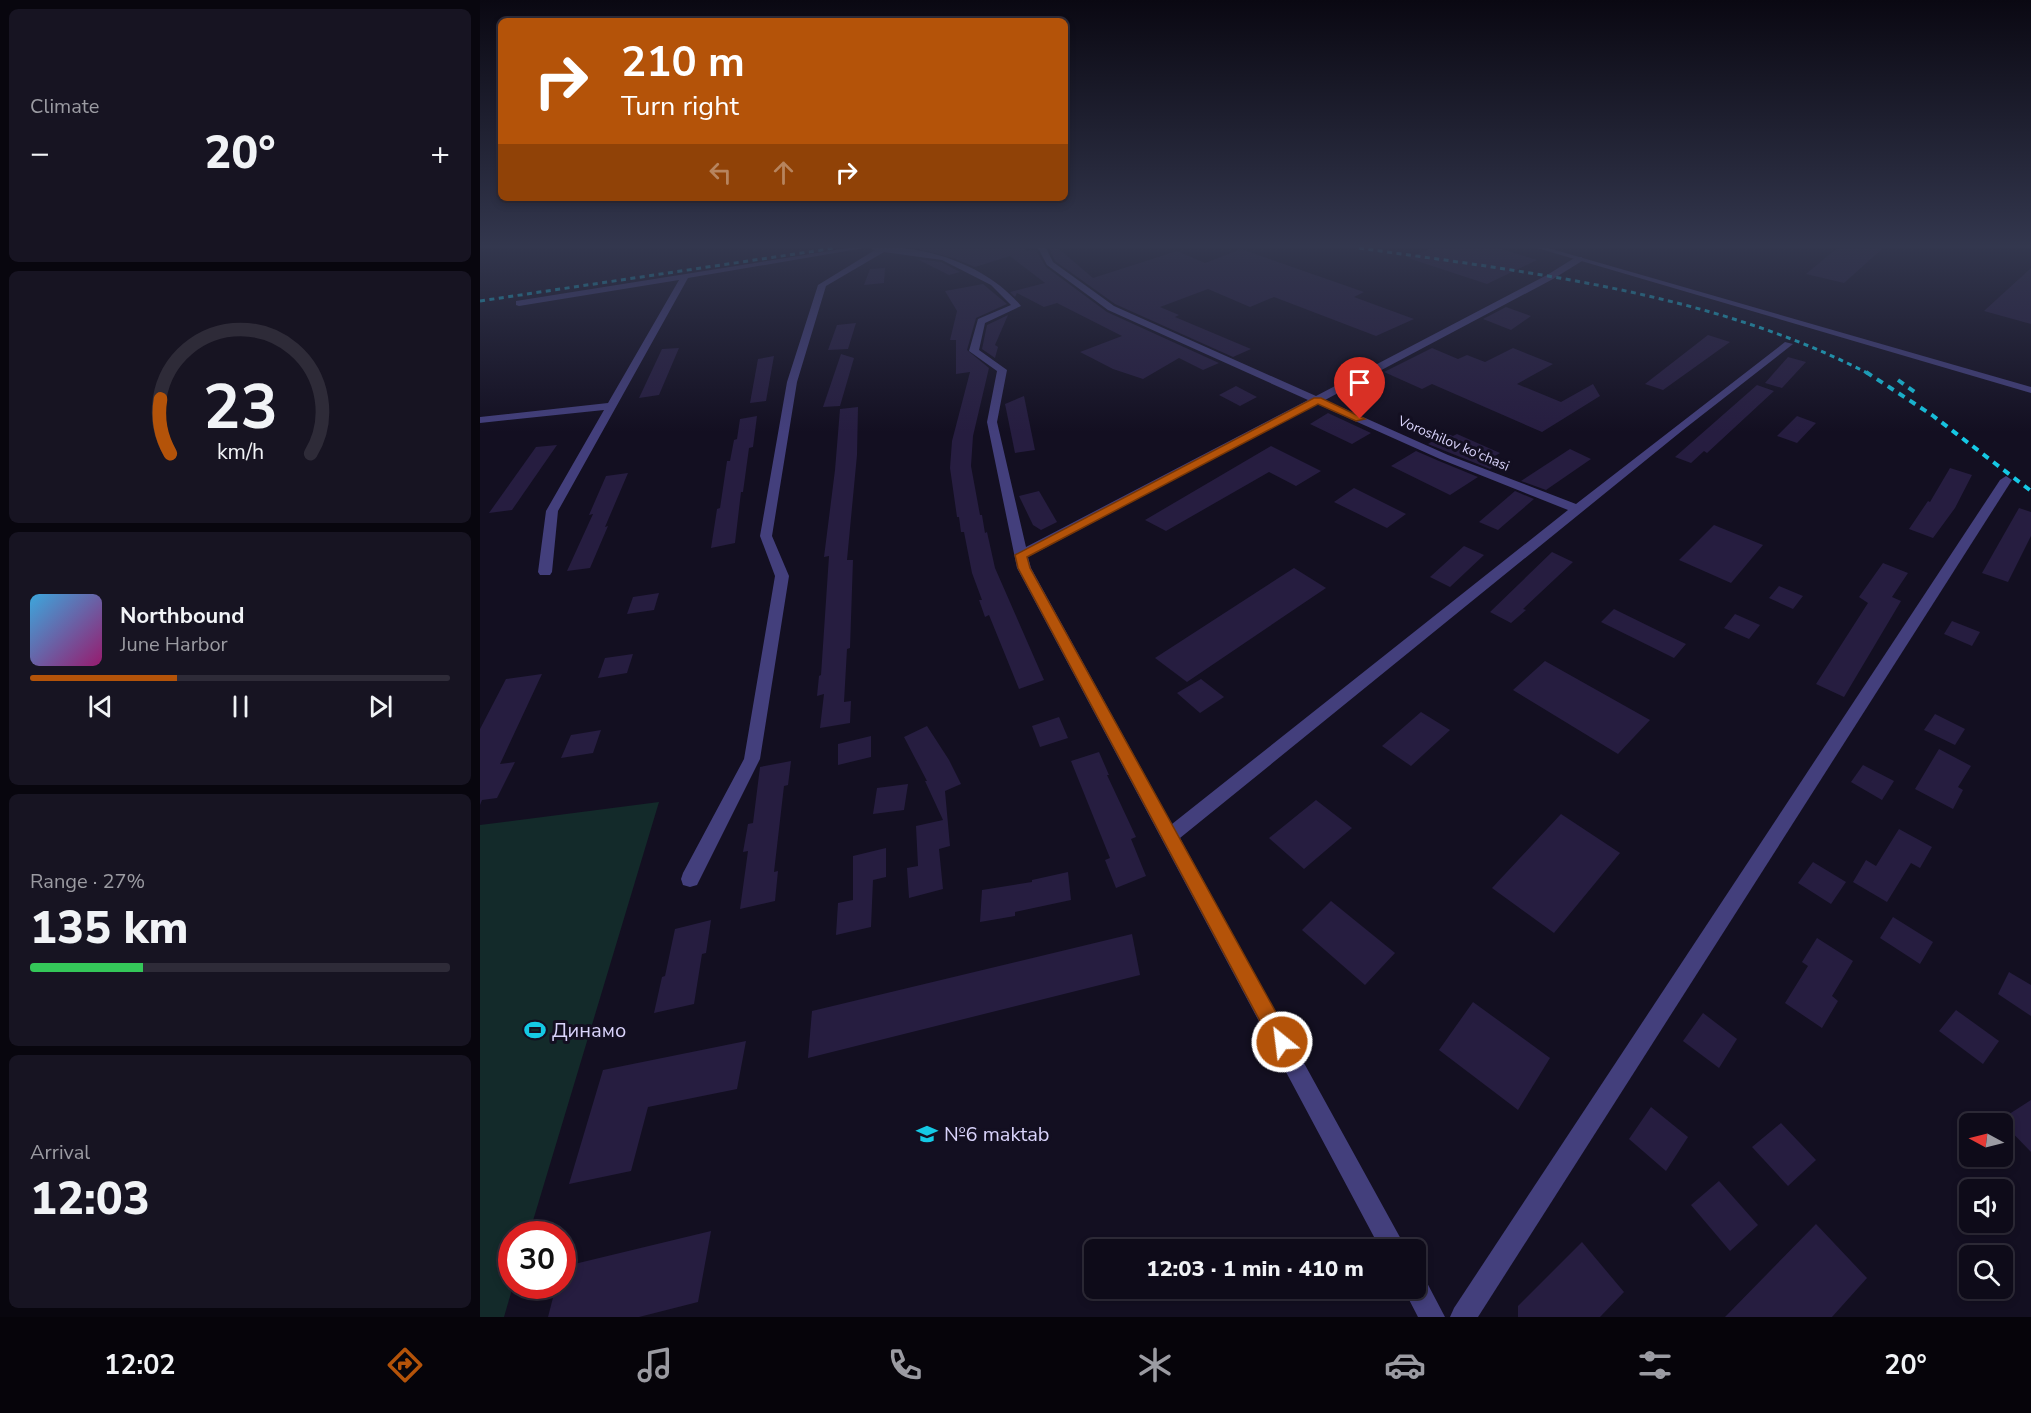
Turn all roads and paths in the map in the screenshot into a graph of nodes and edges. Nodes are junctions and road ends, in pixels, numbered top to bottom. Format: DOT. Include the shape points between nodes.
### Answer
graph roads {
  1 [pos="666,309"];
  2 [pos="814,309"];
  3 [pos="1009,309"];
  4 [pos="1114,309"];
  5 [pos="1486,309"];
  6 [pos="1753,309"];
  7 [pos="1788,344"];
  8 [pos="2031,390"];
  9 [pos="1317,400"];
  10 [pos="613,406"];
  11 [pos="480,420"];
  12 [pos="2006,480"];
  13 [pos="1576,509"];
  14 [pos="1021,555"];
  15 [pos="545,572"];
  16 [pos="1170,836"];
  17 [pos="690,879"];
  18 [pos="1389,1239"];
  19 [pos="1422,1299"];
  20 [pos="1432,1317"];
  21 [pos="1463,1317"];
  1 -- 10 [label="street"];
  2 -- 17 [label="street" via="792,382 766,536 782,576 752,759"];
  3 -- 14 [label="street" via="981,321 974,351 1002,370 992,422"];
  4 -- 9 [label="street, Voroshilov ko'chasi"];
  5 -- 9 [label="street"];
  6 -- 8 [label="street"];
  7 -- 13 [label="street"];
  9 -- 13 [label="street, Voroshilov ko'chasi" via="1444,457"];
  9 -- 14 [label="street"];
  10 -- 11 [label="street"];
  10 -- 15 [label="street" via="552,511"];
  12 -- 21 [label="street"];
  13 -- 16 [label="street"];
  14 -- 16 [label="street" via="1024,568"];
  16 -- 18 [label="street"];
  19 -- 20 [label="street"];
}
